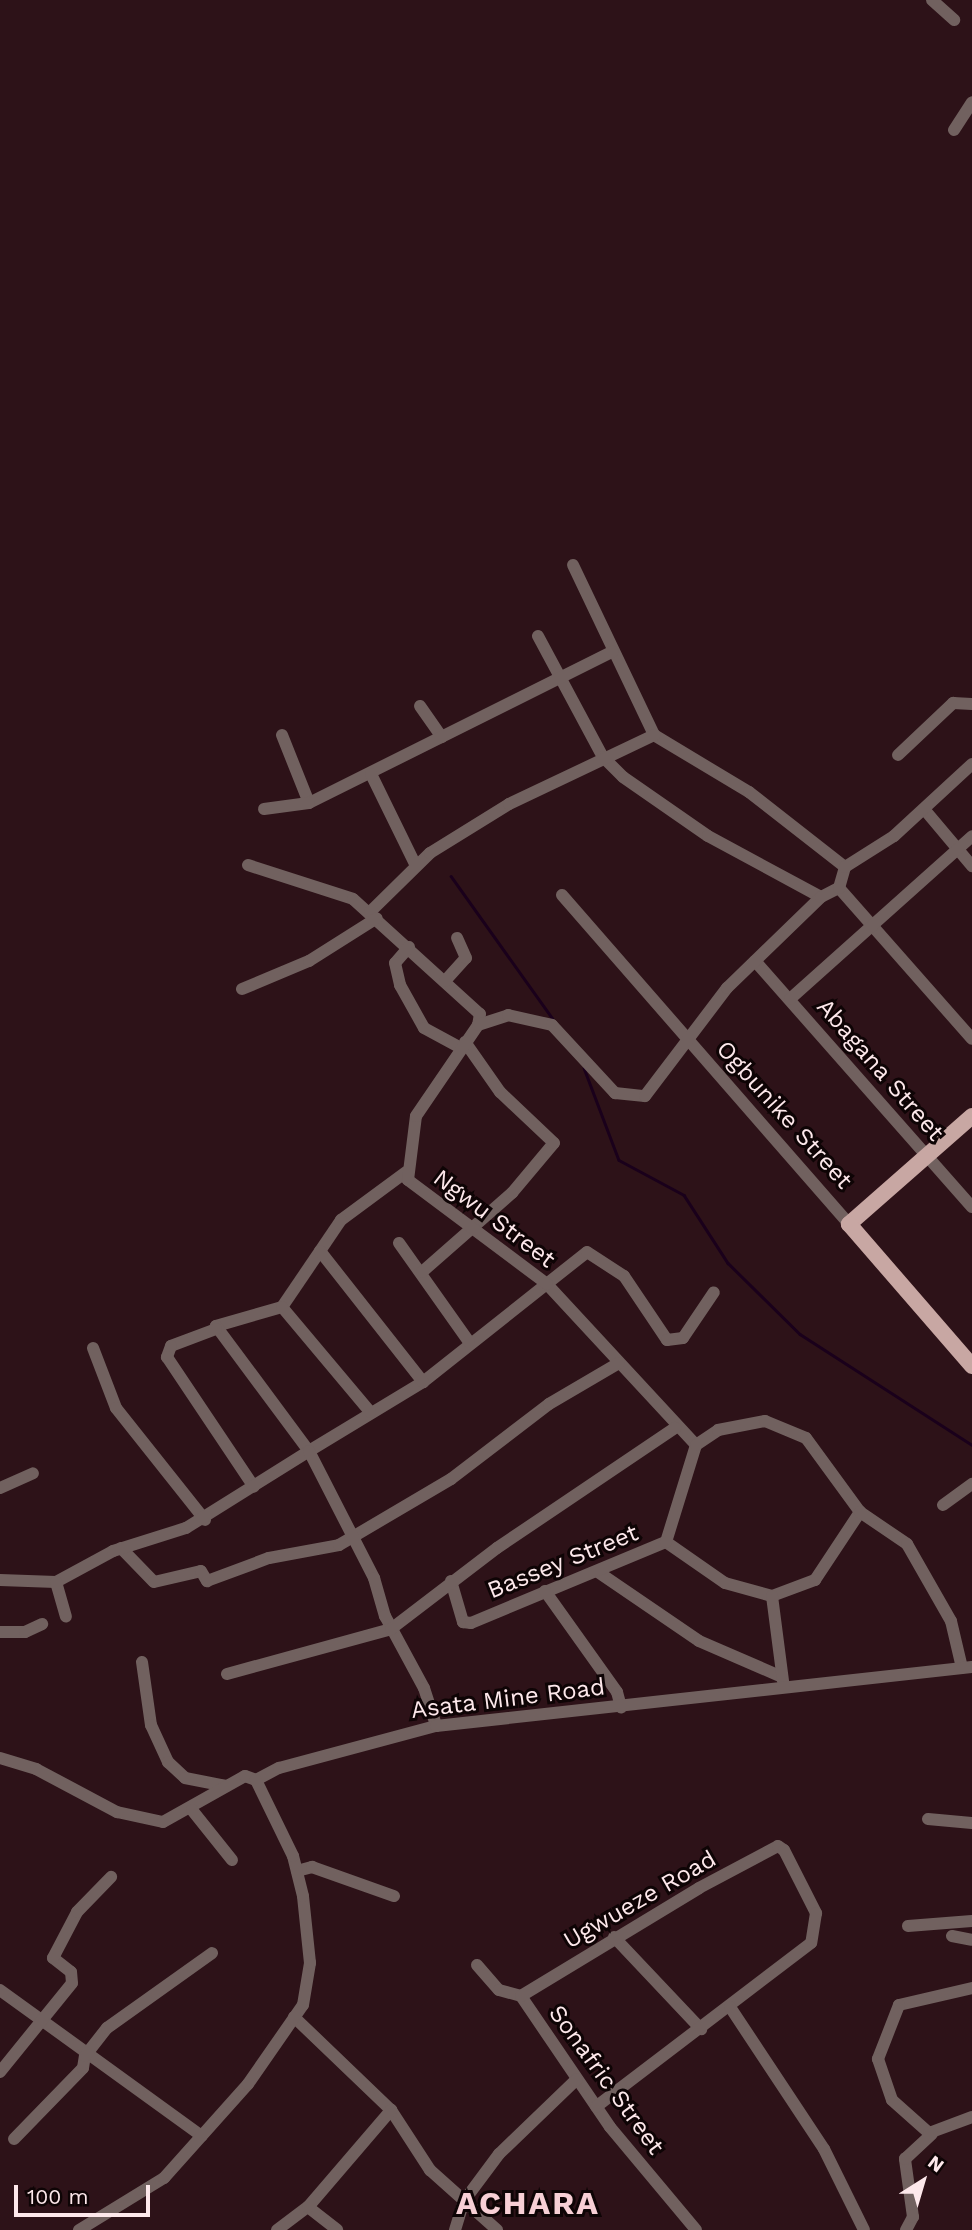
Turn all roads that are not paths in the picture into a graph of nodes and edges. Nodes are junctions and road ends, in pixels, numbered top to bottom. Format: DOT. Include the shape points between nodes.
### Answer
graph roads {
  1 [pos="932,0"];
  2 [pos="954,20"];
  3 [pos="972,102"];
  4 [pos="954,130"];
  5 [pos="573,565"];
  6 [pos="538,636"];
  7 [pos="612,652"];
  8 [pos="561,674"];
  9 [pos="972,704"];
  10 [pos="420,706"];
  11 [pos="654,735"];
  12 [pos="282,736"];
  13 [pos="442,737"];
  14 [pos="898,755"];
  15 [pos="603,757"];
  16 [pos="972,764"];
  17 [pos="371,774"];
  18 [pos="309,803"];
  19 [pos="264,809"];
  20 [pos="924,809"];
  21 [pos="972,836"];
  22 [pos="958,849"];
  23 [pos="415,864"];
  24 [pos="248,865"];
  25 [pos="972,866"];
  26 [pos="845,867"];
  27 [pos="839,888"];
  28 [pos="562,895"];
  29 [pos="821,897"];
  30 [pos="374,915"];
  31 [pos="873,925"];
  32 [pos="457,938"];
  33 [pos="410,947"];
  34 [pos="755,961"];
  35 [pos="445,981"];
  36 [pos="242,989"];
  37 [pos="790,999"];
  38 [pos="478,1025"];
  39 [pos="972,1039"];
  40 [pos="685,1041"];
  41 [pos="463,1045"];
  42 [pos="972,1116"];
  43 [pos="926,1155"];
  44 [pos="406,1172"];
  45 [pos="972,1207"];
  46 [pos="849,1223"];
  47 [pos="470,1231"];
  48 [pos="399,1243"];
  49 [pos="320,1251"];
  50 [pos="422,1272"];
  51 [pos="547,1284"];
  52 [pos="714,1292"];
  53 [pos="282,1307"];
  54 [pos="216,1329"];
  55 [pos="469,1342"];
  56 [pos="93,1348"];
  57 [pos="619,1363"];
  58 [pos="972,1366"];
  59 [pos="423,1382"];
  60 [pos="370,1412"];
  61 [pos="675,1428"];
  62 [pos="696,1446"];
  63 [pos="309,1451"];
  64 [pos="33,1472"];
  65 [pos="972,1484"];
  66 [pos="254,1487"];
  67 [pos="0,1488"];
  68 [pos="943,1505"];
  69 [pos="860,1512"];
  70 [pos="205,1520"];
  71 [pos="353,1539"];
  72 [pos="666,1542"];
  73 [pos="121,1548"];
  74 [pos="598,1572"];
  75 [pos="0,1580"];
  76 [pos="451,1581"];
  77 [pos="56,1582"];
  78 [pos="545,1591"];
  79 [pos="772,1596"];
  80 [pos="66,1617"];
  81 [pos="42,1624"];
  82 [pos="391,1629"];
  83 [pos="0,1632"];
  84 [pos="142,1662"];
  85 [pos="967,1668"];
  86 [pos="227,1674"];
  87 [pos="783,1682"];
  88 [pos="621,1707"];
  89 [pos="436,1726"];
  90 [pos="0,1758"];
  91 [pos="256,1780"];
  92 [pos="226,1786"];
  93 [pos="192,1810"];
  94 [pos="928,1819"];
  95 [pos="972,1823"];
  96 [pos="232,1860"];
  97 [pos="297,1871"];
  98 [pos="111,1877"];
  99 [pos="394,1896"];
  100 [pos="972,1921"];
  101 [pos="908,1926"];
  102 [pos="952,1936"];
  103 [pos="614,1937"];
  104 [pos="972,1940"];
  105 [pos="212,1953"];
  106 [pos="477,1965"];
  107 [pos="972,1988"];
  108 [pos="0,1990"];
  109 [pos="521,1996"];
  110 [pos="730,2007"];
  111 [pos="294,2017"];
  112 [pos="43,2025"];
  113 [pos="701,2028"];
  114 [pos="85,2056"];
  115 [pos="0,2072"];
  116 [pos="577,2079"];
  117 [pos="596,2107"];
  118 [pos="391,2110"];
  119 [pos="972,2117"];
  120 [pos="932,2134"];
  121 [pos="202,2136"];
  122 [pos="14,2139"];
  123 [pos="464,2201"];
  124 [pos="307,2207"];
  125 [pos="79,2230"];
  126 [pos="276,2230"];
  127 [pos="337,2230"];
  128 [pos="455,2230"];
  129 [pos="497,2230"];
  130 [pos="696,2230"];
  131 [pos="864,2230"];
  132 [pos="906,2230"];
  1 -- 2 [label="street"];
  3 -- 4 [label="street"];
  5 -- 7 [label="street"];
  6 -- 8 [label="street"];
  7 -- 8 [label="street"];
  7 -- 11 [label="street"];
  8 -- 13 [label="street"];
  8 -- 15 [label="street"];
  9 -- 14 [label="street" via="953,703"];
  10 -- 13 [label="street"];
  11 -- 15 [label="street"];
  11 -- 26 [label="street" via="750,792"];
  12 -- 18 [label="street"];
  13 -- 17 [label="street"];
  15 -- 23 [label="street" via="509,804"];
  15 -- 29 [label="street" via="681,820"];
  16 -- 20 [label="street"];
  17 -- 18 [label="street"];
  17 -- 23 [label="street"];
  18 -- 19 [label="street"];
  20 -- 22 [label="street"];
  20 -- 26 [label="street"];
  21 -- 22 [label="street"];
  22 -- 25 [label="street"];
  22 -- 31 [label="street"];
  23 -- 30 [label="street"];
  24 -- 30 [label="street" via="331,888"];
  26 -- 27 [label="street"];
  27 -- 29 [label="street"];
  27 -- 31 [label="street"];
  28 -- 40 [label="street, Ogbunike Street"];
  29 -- 34 [label="street"];
  30 -- 33 [label="street"];
  30 -- 36 [label="street" via="309,961"];
  31 -- 37 [label="street"];
  31 -- 39 [label="street"];
  32 -- 35 [label="street" via="466,958"];
  33 -- 35 [label="street"];
  33 -- 41 [label="street" via="396,963 400,985 424,1028"];
  34 -- 37 [label="street, Abagana Street"];
  34 -- 40 [label="street"];
  35 -- 38 [label="street" via="480,1014"];
  37 -- 43 [label="street, Abagana Street"];
  38 -- 40 [label="street" via="508,1015 552,1025 615,1093 645,1096"];
  38 -- 41 [label="street, Ngwu Street"];
  40 -- 46 [label="street, Ogbunike Street"];
  41 -- 44 [label="street, Ngwu Street" via="422,1103"];
  41 -- 47 [label="street" via="499,1092 554,1143"];
  42 -- 43 [label="main road"];
  43 -- 45 [label="street, Abagana Street"];
  43 -- 46 [label="main road"];
  44 -- 47 [label="street, Ngwu Street" via="424,1196"];
  44 -- 49 [label="street" via="365,1197"];
  46 -- 58 [label="main road, Ogbunike Street"];
  47 -- 50 [label="street"];
  47 -- 51 [label="street, Ngwu Street"];
  48 -- 50 [label="street"];
  49 -- 53 [label="street"];
  49 -- 59 [label="street"];
  50 -- 55 [label="street"];
  51 -- 52 [label="street" via="595,1252 624,1276 674,1342"];
  51 -- 55 [label="street"];
  51 -- 57 [label="street, Ngwu Street"];
  53 -- 54 [label="street" via="250,1312"];
  53 -- 60 [label="street"];
  54 -- 63 [label="street"];
  54 -- 66 [label="street" via="171,1346 167,1357"];
  55 -- 59 [label="street"];
  56 -- 70 [label="street" via="116,1408"];
  57 -- 61 [label="street, Ngwu Street"];
  57 -- 71 [label="street"];
  59 -- 60 [label="street"];
  60 -- 63 [label="street"];
  61 -- 62 [label="street, Ngwu Street"];
  61 -- 76 [label="street"];
  62 -- 69 [label="street" via="718,1430 751,1421 793,1430 821,1454"];
  62 -- 72 [label="street, Bassey Street"];
  63 -- 66 [label="street"];
  63 -- 71 [label="street"];
  64 -- 67 [label="street"];
  65 -- 68 [label="street"];
  66 -- 70 [label="street"];
  69 -- 79 [label="street" via="815,1580"];
  69 -- 85 [label="street" via="902,1538 930,1579"];
  70 -- 73 [label="street"];
  71 -- 73 [label="street" via="269,1558 207,1581 201,1571 150,1581"];
  71 -- 82 [label="street"];
  72 -- 74 [label="street, Bassey Street"];
  72 -- 79 [label="street" via="725,1583"];
  73 -- 77 [label="street"];
  74 -- 78 [label="street, Bassey Street"];
  74 -- 87 [label="street" via="679,1630"];
  75 -- 77 [label="street"];
  76 -- 78 [label="street, Bassey Street" via="463,1622 471,1623"];
  76 -- 82 [label="street"];
  77 -- 80 [label="street"];
  78 -- 88 [label="street" via="617,1692"];
  79 -- 87 [label="street"];
  81 -- 83 [label="street" via="25,1633"];
  82 -- 86 [label="street"];
  82 -- 89 [label="street" via="424,1688"];
  84 -- 92 [label="street" via="151,1725 168,1762 185,1778"];
  85 -- 87 [label="street, Asata Mine Road"];
  87 -- 88 [label="street, Asata Mine Road"];
  88 -- 89 [label="street, Asata Mine Road"];
  89 -- 91 [label="street, Asata Mine Road" via="279,1768"];
  90 -- 93 [label="street, Asata Mine Road" via="143,1820 163,1822"];
  91 -- 92 [label="street, Asata Mine Road" via="250,1774"];
  91 -- 97 [label="street"];
  92 -- 93 [label="street, Asata Mine Road"];
  93 -- 96 [label="street"];
  94 -- 95 [label="street"];
  97 -- 99 [label="street" via="312,1867"];
  97 -- 111 [label="street" via="310,1973"];
  98 -- 112 [label="street" via="77,1912 53,1958 74,1977"];
  100 -- 101 [label="street"];
  102 -- 104 [label="street"];
  103 -- 109 [label="street, Ugwueze Road"];
  103 -- 110 [label="street, Ugwueze Road" via="782,1848 816,1913 817,1933 795,1959"];
  103 -- 113 [label="street"];
  105 -- 114 [label="street" via="107,2028"];
  106 -- 109 [label="street, Sonafric Street" via="499,1990"];
  107 -- 120 [label="street" via="899,2005 878,2059 892,2100"];
  108 -- 112 [label="street"];
  109 -- 116 [label="street, Sonafric Street"];
  110 -- 113 [label="street"];
  110 -- 131 [label="street" via="824,2149"];
  111 -- 118 [label="street"];
  111 -- 121 [label="street"];
  112 -- 114 [label="street"];
  112 -- 115 [label="street"];
  113 -- 117 [label="street"];
  114 -- 121 [label="street"];
  114 -- 122 [label="street" via="83,2068"];
  116 -- 117 [label="street, Sonafric Street"];
  116 -- 123 [label="street" via="540,2109"];
  117 -- 130 [label="street, Sonafric Street"];
  118 -- 123 [label="street" via="430,2171"];
  118 -- 124 [label="street"];
  119 -- 120 [label="street"];
  120 -- 132 [label="street" via="905,2159 913,2217"];
  121 -- 125 [label="street" via="145,2194"];
  123 -- 128 [label="street"];
  123 -- 129 [label="street"];
  124 -- 126 [label="street"];
  124 -- 127 [label="street"];
}
